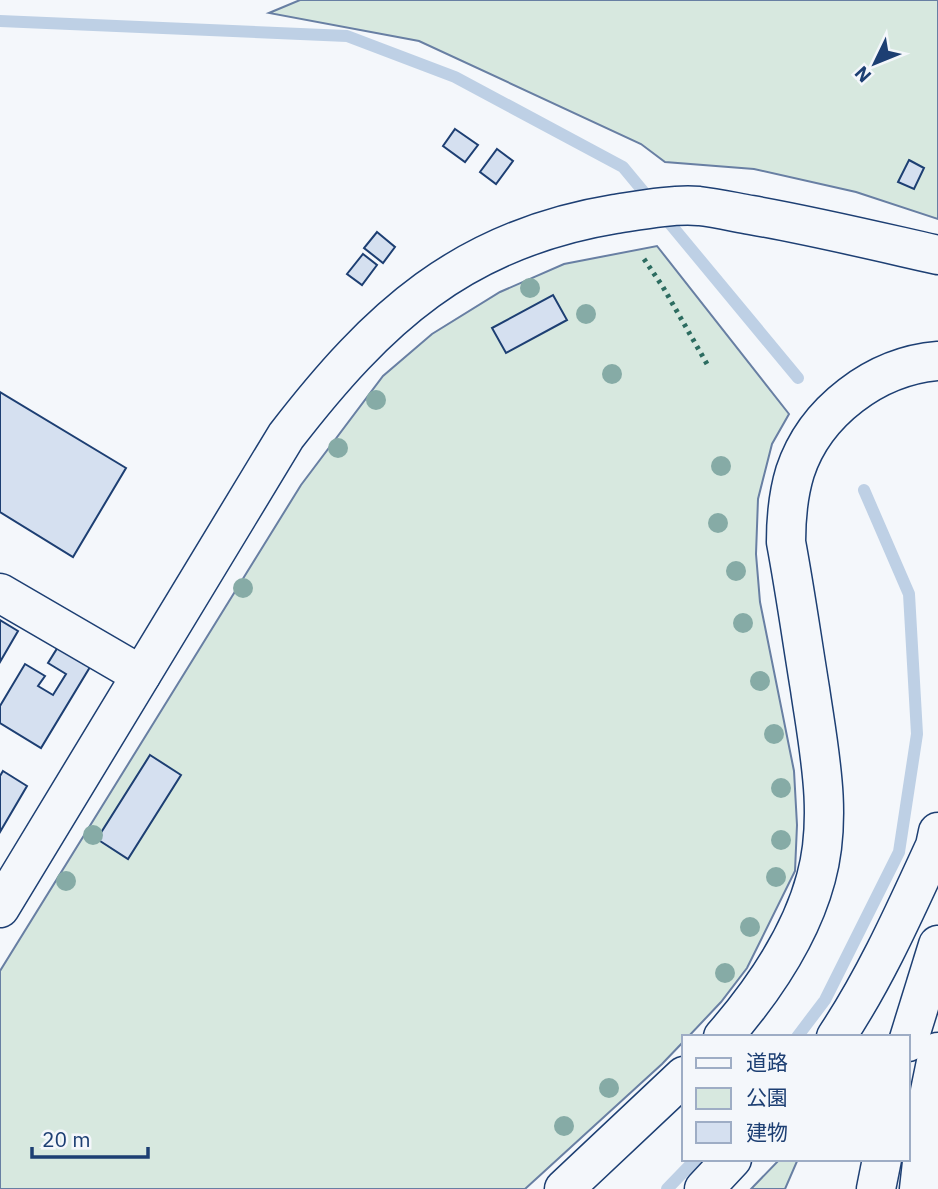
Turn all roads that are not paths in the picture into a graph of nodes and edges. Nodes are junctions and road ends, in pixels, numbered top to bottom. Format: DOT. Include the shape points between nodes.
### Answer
graph roads {
  1 [pos="938,256"];
  2 [pos="938,360"];
  3 [pos="0,593"];
  4 [pos="141,675"];
  5 [pos="938,832"];
  6 [pos="2,900"];
  7 [pos="938,945"];
  8 [pos="725,1035"];
  9 [pos="837,1035"];
  10 [pos="910,1036"];
  11 [pos="938,1052"];
  12 [pos="682,1078"];
  13 [pos="730,1161"];
  14 [pos="882,1161"];
  15 [pos="564,1189"];
  16 [pos="704,1189"];
  17 [pos="876,1189"];
  18 [pos="919,1189"];
  1 -- 4 [label="main road" via="803,224 698,206 637,211 559,226 481,257 428,289 372,334 335,374 286,436"];
  2 -- 8 [label="main road" via="892,371 863,386 835,409 811,439 796,470 787,506 786,542 823,776 824,830 816,878 798,926 774,972"];
  3 -- 4 [label="main road"];
  4 -- 6 [label="main road"];
  5 -- 9 [label="main road" via="899,924"];
  7 -- 10 [label="main road"];
  11 -- 18 [label="main road"];
  12 -- 15 [label="main road"];
  13 -- 16 [label="main road"];
  14 -- 17 [label="main road"];
}
